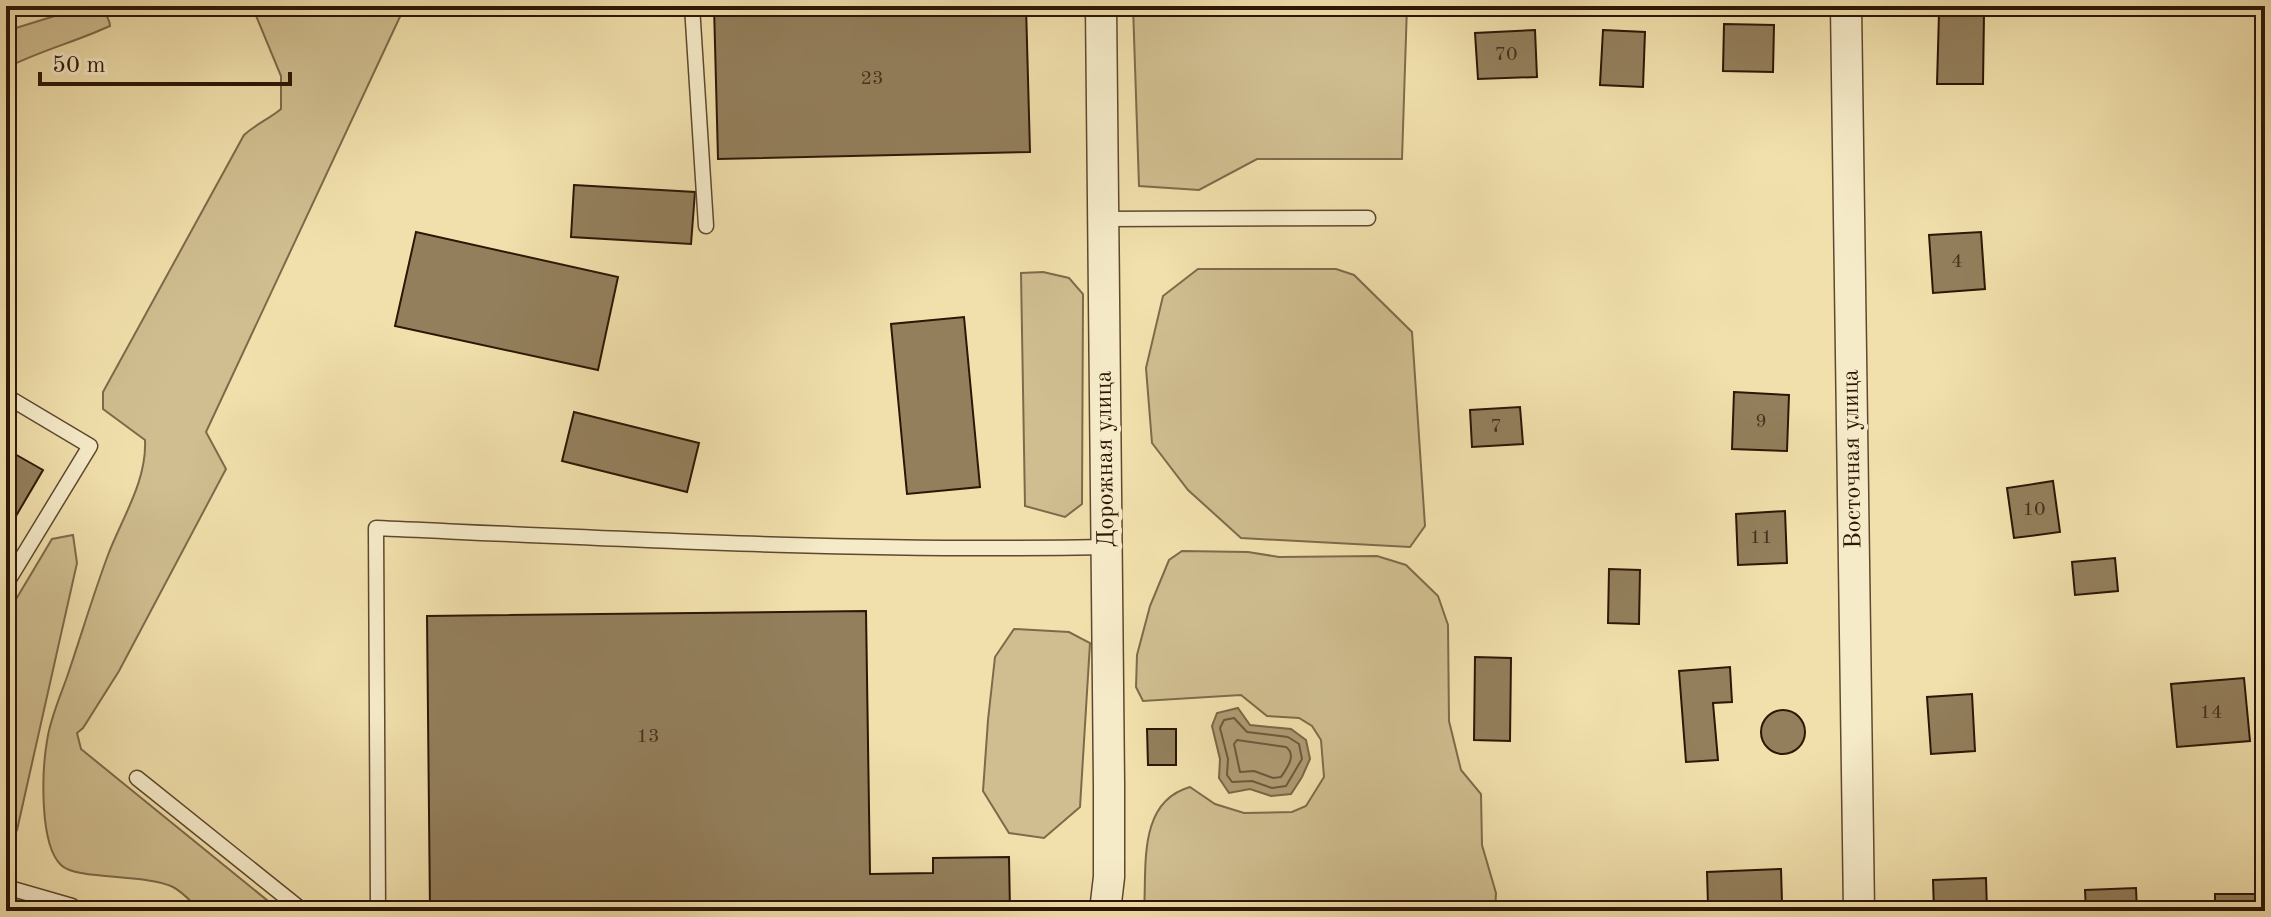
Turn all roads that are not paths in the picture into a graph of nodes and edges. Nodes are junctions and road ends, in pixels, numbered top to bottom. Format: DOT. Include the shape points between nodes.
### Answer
graph roads {
  1 [pos="692,6"];
  2 [pos="1101,6"];
  3 [pos="1846,6"];
  4 [pos="1368,218"];
  5 [pos="1104,219"];
  6 [pos="706,226"];
  7 [pos="6,396"];
  8 [pos="1107,547"];
  9 [pos="6,584"];
  10 [pos="137,778"];
  11 [pos="6,887"];
  12 [pos="75,909"];
  13 [pos="303,911"];
  14 [pos="378,911"];
  15 [pos="1105,911"];
  16 [pos="1859,911"];
  1 -- 6 [label="lane"];
  2 -- 5 [label="street, Дорожная улица"];
  3 -- 16 [label="street, Восточная улица"];
  4 -- 5 [label="lane"];
  5 -- 8 [label="street, Дорожная улица"];
  7 -- 9 [label="lane" via="90,446"];
  8 -- 14 [label="lane" via="785,546 376,528"];
  8 -- 15 [label="street, Дорожная улица"];
  10 -- 13 [label="lane"];
  11 -- 12 [label="lane"];
}
